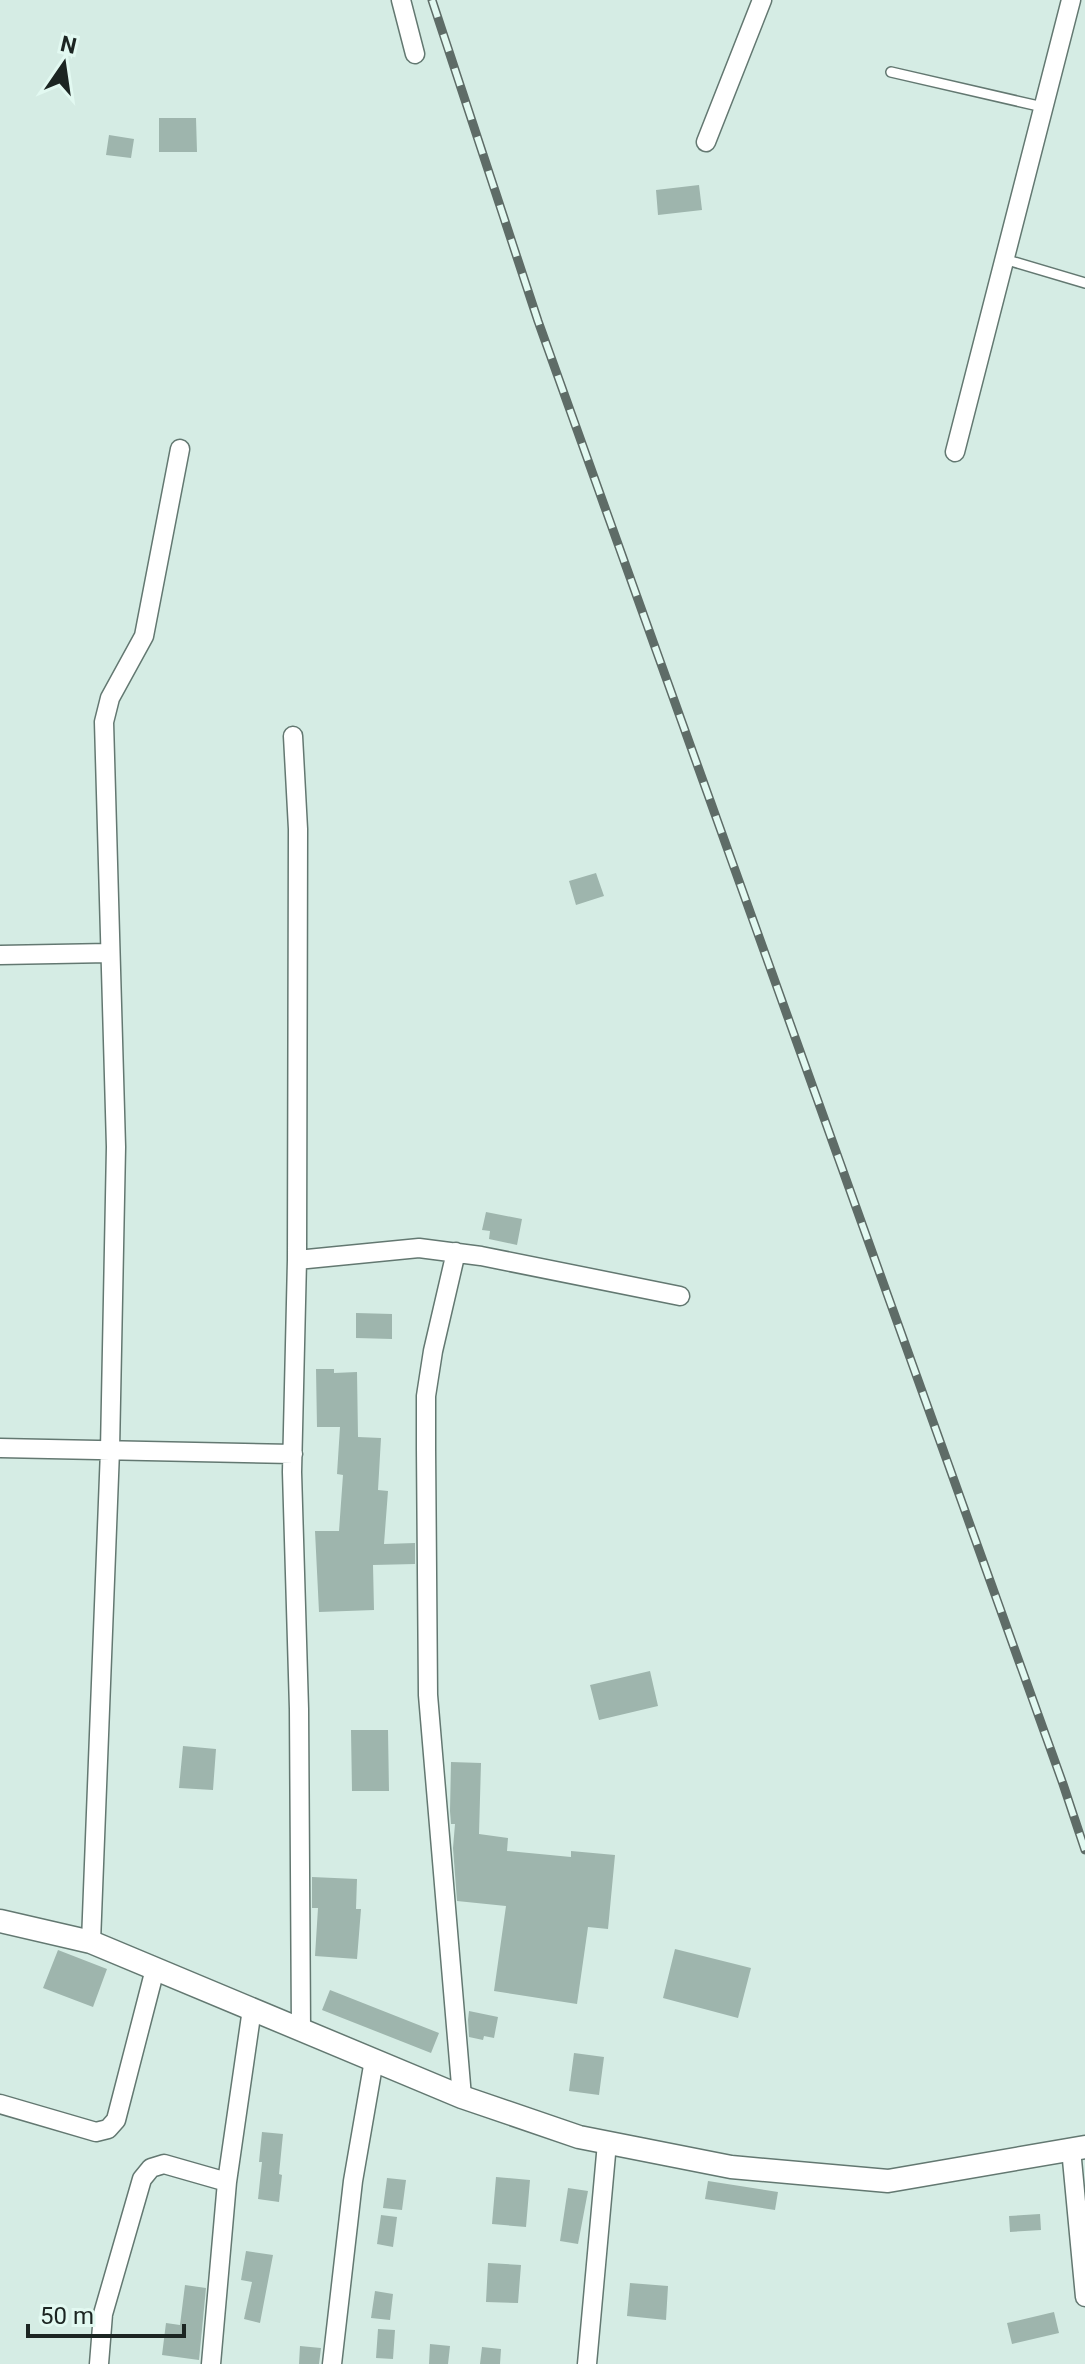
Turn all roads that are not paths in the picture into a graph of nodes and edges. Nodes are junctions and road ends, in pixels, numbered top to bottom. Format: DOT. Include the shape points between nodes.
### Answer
graph roads {
  1 [pos="401,0"];
  2 [pos="762,0"];
  3 [pos="1071,0"];
  4 [pos="415,54"];
  5 [pos="891,72"];
  6 [pos="1043,107"];
  7 [pos="706,142"];
  8 [pos="1004,259"];
  9 [pos="1085,283"];
  10 [pos="180,449"];
  11 [pos="955,452"];
  12 [pos="293,736"];
  13 [pos="109,953"];
  14 [pos="0,955"];
  15 [pos="456,1252"];
  16 [pos="297,1260"];
  17 [pos="680,1296"];
  18 [pos="0,1448"];
  19 [pos="110,1450"];
  20 [pos="293,1454"];
  21 [pos="0,1921"];
  22 [pos="91,1942"];
  23 [pos="155,1969"];
  24 [pos="252,2009"];
  25 [pos="301,2030"];
  26 [pos="374,2060"];
  27 [pos="462,2097"];
  28 [pos="0,2104"];
  29 [pos="607,2143"];
  30 [pos="1078,2148"];
  31 [pos="227,2182"];
  32 [pos="1085,2297"];
  33 [pos="99,2364"];
  34 [pos="211,2364"];
  35 [pos="332,2364"];
  36 [pos="587,2364"];
  1 -- 4 [label="street"];
  2 -- 7 [label="street"];
  3 -- 6 [label="street"];
  5 -- 6 [label="lane"];
  6 -- 8 [label="street"];
  8 -- 9 [label="lane"];
  8 -- 11 [label="street"];
  10 -- 13 [label="street" via="144,636 110,698 104,722"];
  12 -- 16 [label="street" via="298,829"];
  13 -- 14 [label="street"];
  13 -- 19 [label="street" via="116,1147"];
  15 -- 16 [label="street" via="419,1248"];
  15 -- 17 [label="street"];
  15 -- 27 [label="street" via="426,1396 426,1449 428,1695"];
  16 -- 20 [label="street"];
  18 -- 19 [label="street"];
  19 -- 20 [label="street"];
  19 -- 22 [label="street"];
  20 -- 25 [label="street"];
  21 -- 22 [label="street"];
  22 -- 23 [label="street"];
  23 -- 24 [label="street"];
  23 -- 28 [label="street" via="116,2120 108,2129 96,2132"];
  24 -- 25 [label="street"];
  24 -- 31 [label="street"];
  25 -- 26 [label="street"];
  26 -- 27 [label="street"];
  26 -- 35 [label="street" via="353,2181"];
  27 -- 29 [label="street"];
  29 -- 30 [label="street" via="731,2167 888,2181"];
  29 -- 36 [label="street"];
  30 -- 32 [label="street"];
  31 -- 33 [label="street" via="164,2164 151,2168 142,2179 103,2314"];
  31 -- 34 [label="street"];
}
